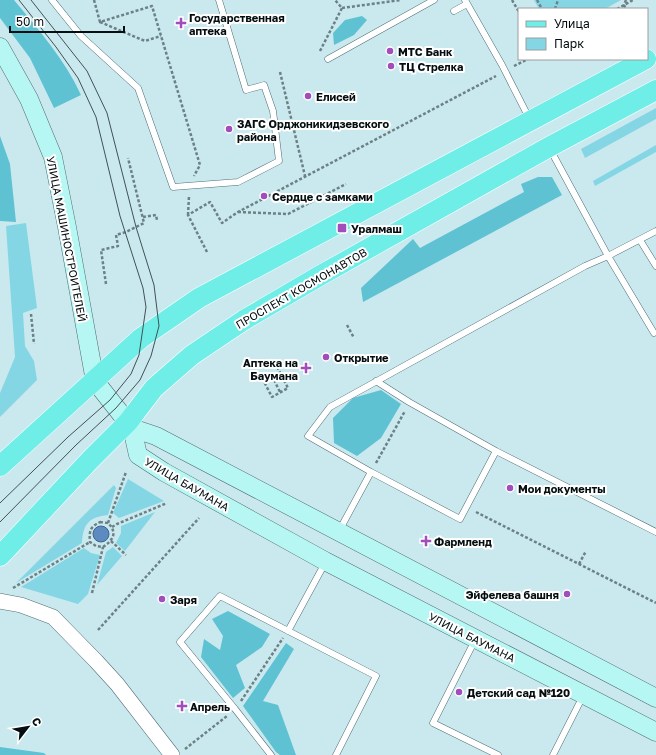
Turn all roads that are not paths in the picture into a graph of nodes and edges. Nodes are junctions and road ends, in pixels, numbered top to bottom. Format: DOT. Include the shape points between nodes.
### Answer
graph roads {
  1 [pos="52,0"];
  2 [pos="219,0"];
  3 [pos="434,0"];
  4 [pos="466,2"];
  5 [pos="454,11"];
  6 [pos="0,47"];
  7 [pos="328,59"];
  8 [pos="645,60"];
  9 [pos="656,90"];
  10 [pos="531,121"];
  11 [pos="549,147"];
  12 [pos="656,230"];
  13 [pos="640,240"];
  14 [pos="608,256"];
  15 [pos="656,266"];
  16 [pos="654,333"];
  17 [pos="95,381"];
  18 [pos="376,381"];
  19 [pos="130,425"];
  20 [pos="496,451"];
  21 [pos="0,466"];
  22 [pos="371,472"];
  23 [pos="338,532"];
  24 [pos="656,532"];
  25 [pos="0,556"];
  26 [pos="325,561"];
  27 [pos="0,601"];
  28 [pos="288,631"];
  29 [pos="475,639"];
  30 [pos="584,694"];
  31 [pos="656,698"];
  32 [pos="656,732"];
  33 [pos="178,753"];
  34 [pos="271,755"];
  35 [pos="336,755"];
  36 [pos="498,755"];
  37 [pos="553,755"];
  1 -- 2 [label="lane" via="81,36 138,88 173,186 238,182 279,161 273,111 264,85 246,90"];
  3 -- 7 [label="lane"];
  4 -- 5 [label="lane"];
  4 -- 10 [label="lane"];
  6 -- 17 [label="main road, УЛИЦА МАШИНОСТРОИТЕЛЕЙ" via="29,99 52,157"];
  8 -- 10 [label="main road"];
  9 -- 11 [label="main road, ПРОСПЕКТ КОСМОНАВТОВ"];
  10 -- 17 [label="main road" via="199,298 142,338"];
  11 -- 14 [label="lane"];
  11 -- 19 [label="main road, ПРОСПЕКТ КОСМОНАВТОВ" via="244,320 192,355 154,388"];
  12 -- 13 [label="lane"];
  13 -- 14 [label="lane"];
  13 -- 15 [label="lane"];
  14 -- 16 [label="lane"];
  14 -- 18 [label="lane" via="584,266"];
  17 -- 19 [label="main road, УЛИЦА МАШИНОСТРОИТЕЛЕЙ"];
  17 -- 21 [label="main road"];
  18 -- 20 [label="lane"];
  18 -- 22 [label="lane" via="330,407 308,436"];
  19 -- 23 [label="main road" via="156,436"];
  19 -- 25 [label="main road, ПРОСПЕКТ КОСМОНАВТОВ" via="90,460"];
  19 -- 26 [label="main road, УЛИЦА БАУМАНА" via="138,455"];
  20 -- 22 [label="lane" via="460,519"];
  20 -- 24 [label="lane"];
  22 -- 23 [label="lane"];
  23 -- 31 [label="main road"];
  26 -- 28 [label="lane"];
  26 -- 29 [label="main road, УЛИЦА БАУМАНА"];
  27 -- 33 [label="street" via="21,605 53,617"];
  28 -- 34 [label="lane" via="220,596 180,642"];
  28 -- 35 [label="lane" via="376,676"];
  29 -- 30 [label="main road, УЛИЦА БАУМАНА"];
  29 -- 36 [label="lane" via="433,723"];
  30 -- 32 [label="main road, УЛИЦА БАУМАНА"];
  30 -- 37 [label="lane"];
}
